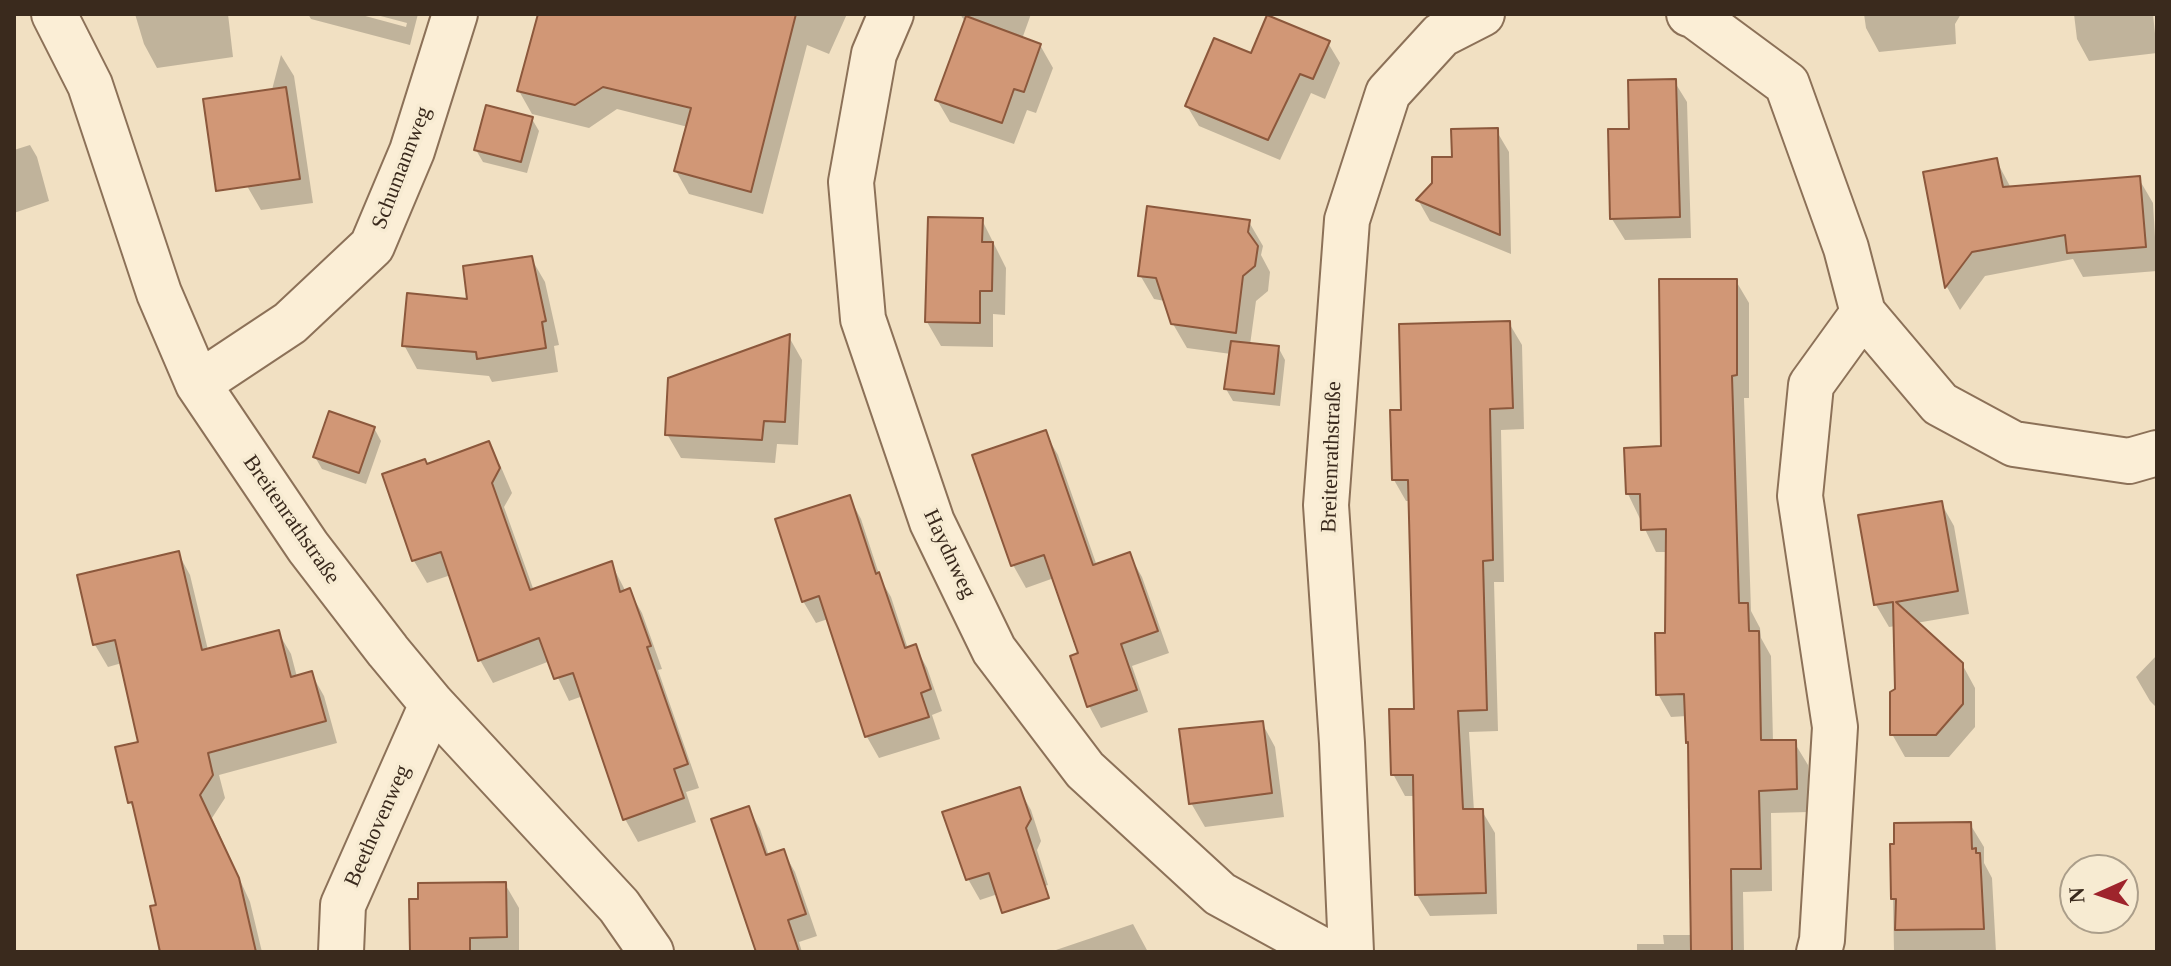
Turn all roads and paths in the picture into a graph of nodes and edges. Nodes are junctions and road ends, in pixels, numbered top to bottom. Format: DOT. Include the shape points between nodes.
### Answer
graph roads {
  1 [pos="54,14"];
  2 [pos="455,14"];
  3 [pos="891,14"];
  4 [pos="1482,14"];
  5 [pos="1689,14"];
  6 [pos="1863,313"];
  7 [pos="198,384"];
  8 [pos="2157,453"];
  9 [pos="432,704"];
  10 [pos="341,952"];
  11 [pos="651,952"];
  12 [pos="1326,952"];
  13 [pos="1351,952"];
  14 [pos="1819,952"];
  1 -- 7 [label="street, Breitenrathstraße" via="90,85 159,293"];
  2 -- 7 [label="street, Schumannweg" via="412,151 372,246 290,323"];
  3 -- 12 [label="street, Haydnweg" via="874,54 851,182 863,319 932,522 994,650 1085,770 1220,894"];
  4 -- 13 [label="street, Breitenrathstraße" via="1441,35 1388,93 1347,220 1326,505"];
  5 -- 6 [label="street" via="1787,84 1846,248"];
  6 -- 8 [label="street" via="1940,404 2014,444 2129,461"];
  6 -- 14 [label="street" via="1811,385 1800,496 1835,727"];
  7 -- 9 [label="street, Breitenrathstraße" via="308,547"];
  9 -- 10 [label="street, Beethovenweg" via="343,905"];
  9 -- 11 [label="street, Breitenrathstraße" via="619,906"];
}
